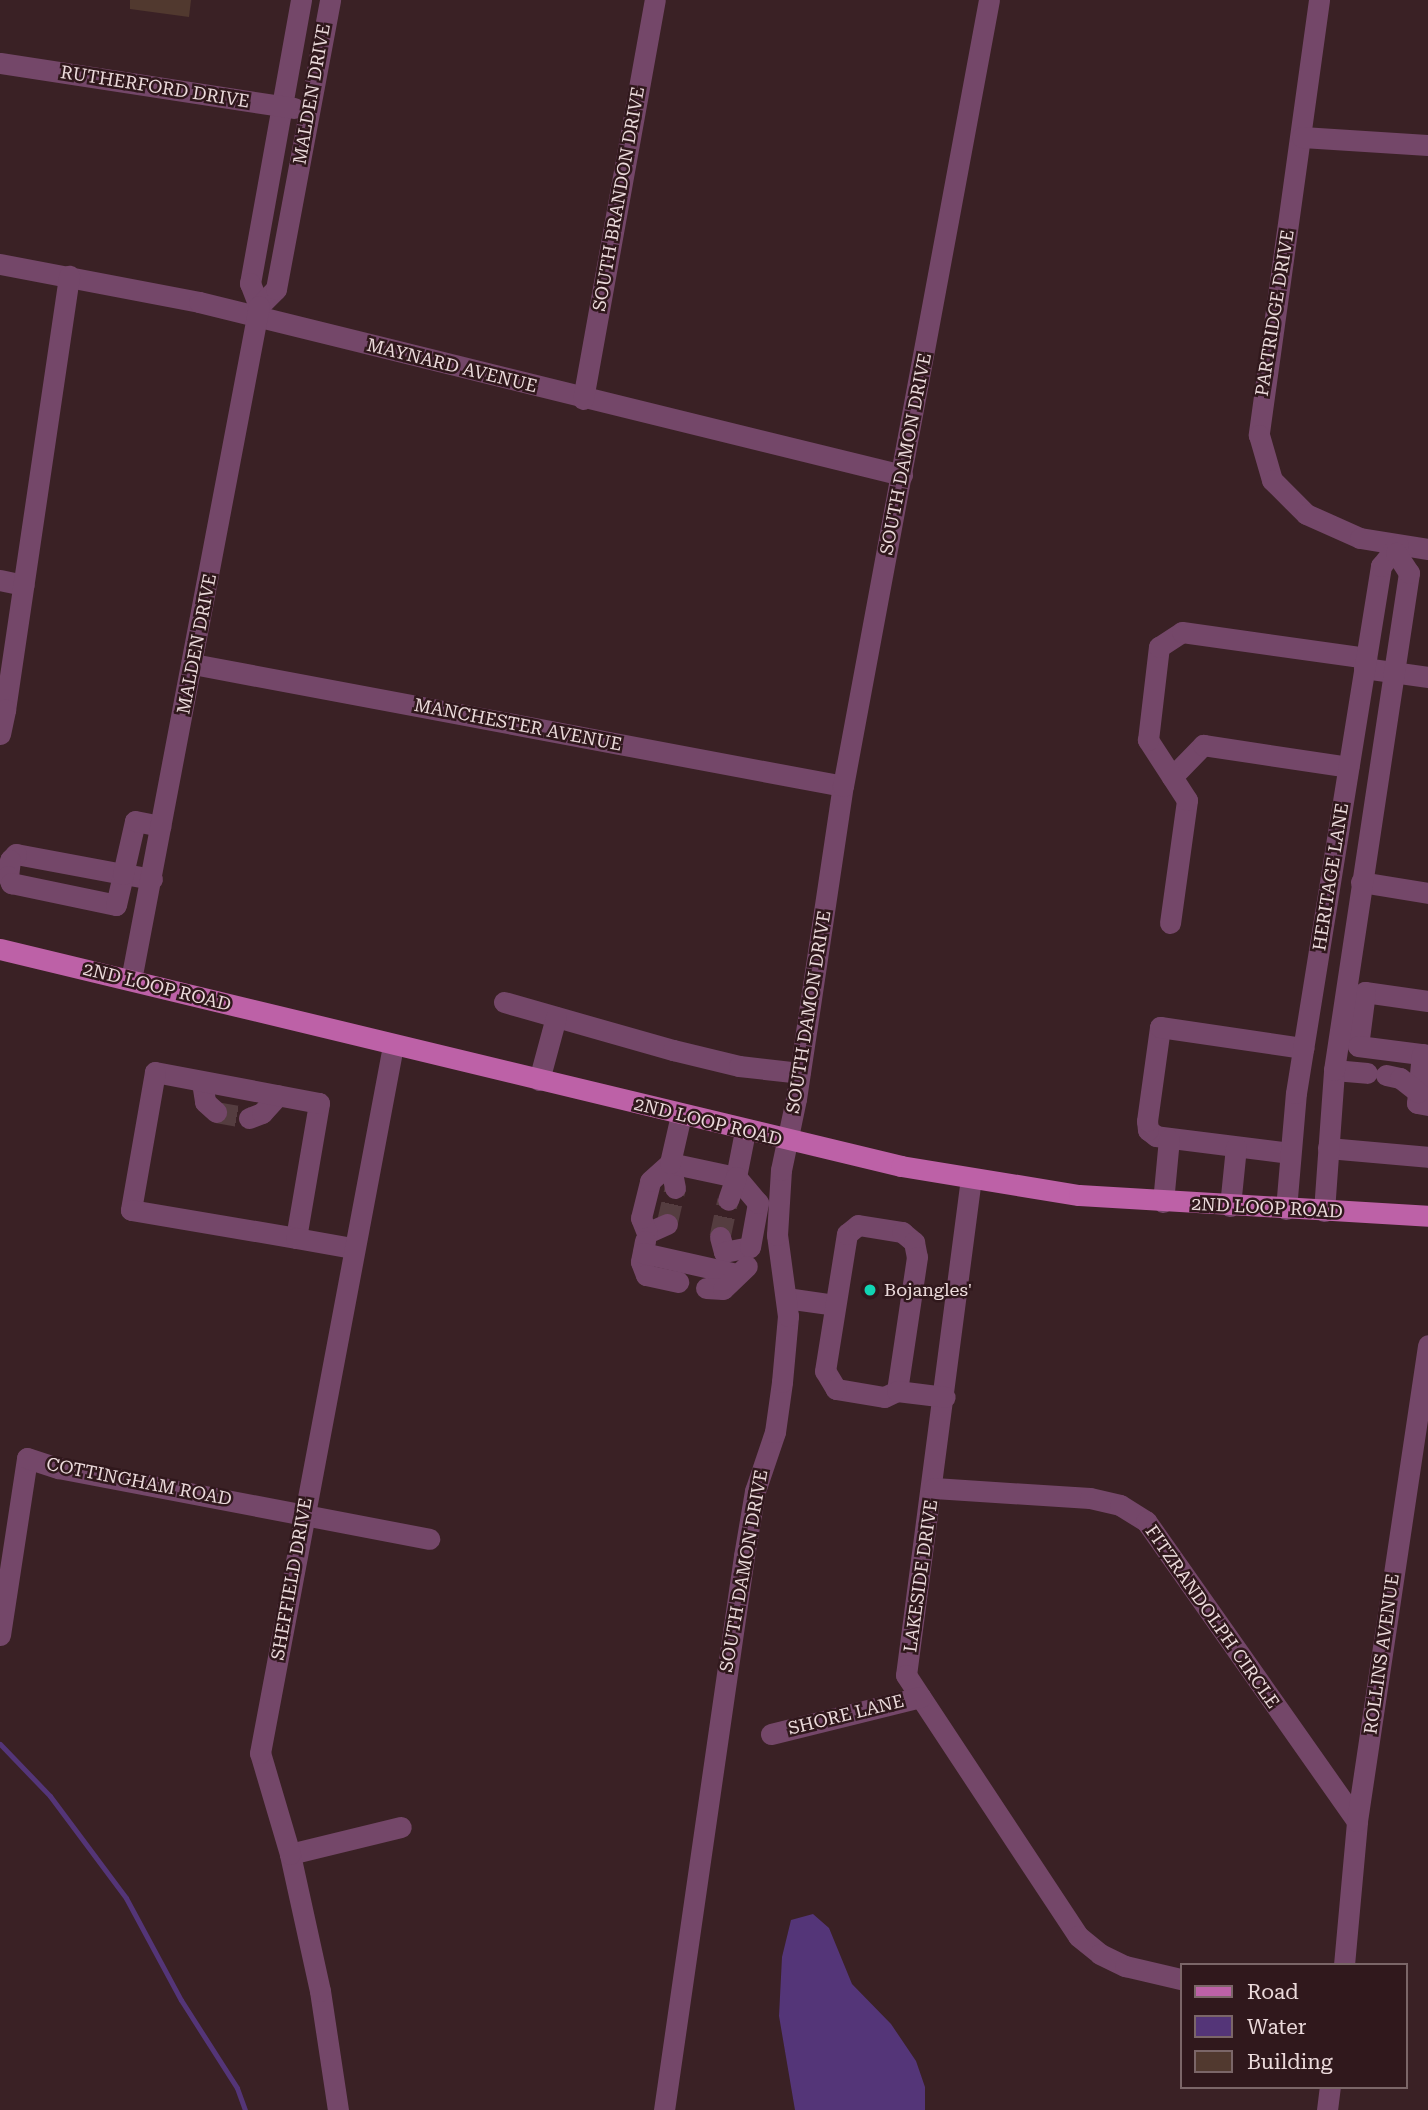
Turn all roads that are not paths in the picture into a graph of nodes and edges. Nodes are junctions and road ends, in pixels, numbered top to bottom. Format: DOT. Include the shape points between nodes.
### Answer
graph roads {
  1 [pos="301,0"];
  2 [pos="330,0"];
  3 [pos="655,0"];
  4 [pos="989,0"];
  5 [pos="1319,0"];
  6 [pos="0,63"];
  7 [pos="282,106"];
  8 [pos="309,111"];
  9 [pos="1302,137"];
  10 [pos="1428,145"];
  11 [pos="0,264"];
  12 [pos="69,276"];
  13 [pos="259,312"];
  14 [pos="583,399"];
  15 [pos="902,475"];
  16 [pos="1397,549"];
  17 [pos="1428,549"];
  18 [pos="0,580"];
  19 [pos="23,585"];
  20 [pos="1365,663"];
  21 [pos="193,664"];
  22 [pos="1394,672"];
  23 [pos="1428,677"];
  24 [pos="2,709"];
  25 [pos="0,734"];
  26 [pos="1348,767"];
  27 [pos="1172,777"];
  28 [pos="844,786"];
  29 [pos="161,826"];
  30 [pos="123,874"];
  31 [pos="152,879"];
  32 [pos="1362,882"];
  33 [pos="1428,893"];
  34 [pos="1170,923"];
  35 [pos="0,948"];
  36 [pos="131,981"];
  37 [pos="1355,991"];
  38 [pos="1428,1001"];
  39 [pos="504,1002"];
  40 [pos="556,1017"];
  41 [pos="393,1046"];
  42 [pos="1303,1048"];
  43 [pos="1425,1054"];
  44 [pos="1334,1070"];
  45 [pos="800,1073"];
  46 [pos="539,1080"];
  47 [pos="202,1082"];
  48 [pos="278,1095"];
  49 [pos="1423,1098"];
  50 [pos="216,1112"];
  51 [pos="681,1115"];
  52 [pos="249,1118"];
  53 [pos="745,1131"];
  54 [pos="1169,1139"];
  55 [pos="787,1142"];
  56 [pos="1236,1147"];
  57 [pos="1328,1148"];
  58 [pos="1290,1153"];
  59 [pos="1428,1157"];
  60 [pos="670,1163"];
  61 [pos="736,1177"];
  62 [pos="971,1178"];
  63 [pos="676,1188"];
  64 [pos="728,1200"];
  65 [pos="1163,1202"];
  66 [pos="1230,1206"];
  67 [pos="1286,1209"];
  68 [pos="1324,1211"];
  69 [pos="1428,1216"];
  70 [pos="667,1224"];
  71 [pos="296,1238"];
  72 [pos="645,1243"];
  73 [pos="352,1248"];
  74 [pos="733,1257"];
  75 [pos="780,1259"];
  76 [pos="678,1282"];
  77 [pos="706,1288"];
  78 [pos="786,1298"];
  79 [pos="835,1306"];
  80 [pos="1428,1345"];
  81 [pos="897,1391"];
  82 [pos="945,1397"];
  83 [pos="934,1488"];
  84 [pos="303,1515"];
  85 [pos="429,1539"];
  86 [pos="0,1634"];
  87 [pos="920,1697"];
  88 [pos="771,1734"];
  89 [pos="1357,1821"];
  90 [pos="401,1827"];
  91 [pos="290,1854"];
  92 [pos="1344,1963"];
  93 [pos="1180,1979"];
  94 [pos="1329,2089"];
  95 [pos="338,2110"];
  96 [pos="664,2110"];
  97 [pos="1326,2110"];
  1 -- 7 [label="street, MALDEN DRIVE"];
  2 -- 8 [label="street, MALDEN DRIVE"];
  3 -- 14 [label="street, SOUTH BRANDON DRIVE"];
  4 -- 15 [label="street, SOUTH DAMON DRIVE"];
  5 -- 9 [label="street, PARTRIDGE DRIVE"];
  6 -- 7 [label="street, RUTHERFORD DRIVE"];
  7 -- 8 [label="street, RUTHERFORD DRIVE"];
  7 -- 13 [label="street, MALDEN DRIVE" via="250,283"];
  8 -- 13 [label="street, MALDEN DRIVE" via="276,289"];
  9 -- 10 [label="street"];
  9 -- 16 [label="street, PARTRIDGE DRIVE" via="1259,417 1265,466 1281,492 1306,514"];
  11 -- 12 [label="street, MAYNARD AVENUE"];
  12 -- 13 [label="street, MAYNARD AVENUE"];
  12 -- 19 [label="street"];
  13 -- 14 [label="street, MAYNARD AVENUE"];
  13 -- 21 [label="street, MALDEN DRIVE"];
  14 -- 15 [label="street, MAYNARD AVENUE"];
  15 -- 28 [label="street, SOUTH DAMON DRIVE"];
  16 -- 17 [label="street, PARTRIDGE DRIVE"];
  16 -- 20 [label="street, HERITAGE LANE" via="1381,566"];
  16 -- 22 [label="street, HERITAGE LANE" via="1409,573"];
  18 -- 19 [label="street"];
  19 -- 24 [label="street"];
  20 -- 22 [label="street"];
  20 -- 26 [label="street, HERITAGE LANE"];
  20 -- 27 [label="street" via="1182,632 1169,636 1159,647 1147,724 1148,740"];
  21 -- 28 [label="street, MANCHESTER AVENUE"];
  21 -- 29 [label="street, MALDEN DRIVE"];
  22 -- 23 [label="street"];
  22 -- 32 [label="street, HERITAGE LANE"];
  24 -- 25 [label="street"];
  26 -- 27 [label="street" via="1203,745"];
  26 -- 42 [label="street, HERITAGE LANE"];
  27 -- 34 [label="street" via="1187,800"];
  28 -- 45 [label="street, SOUTH DAMON DRIVE"];
  29 -- 30 [label="street" via="135,821"];
  29 -- 31 [label="street, MALDEN DRIVE"];
  30 -- 30 [label="street" via="16,854 10,860 8,876 11,883 116,905"];
  30 -- 31 [label="street"];
  31 -- 36 [label="street, MALDEN DRIVE"];
  32 -- 33 [label="street"];
  32 -- 37 [label="street, HERITAGE LANE"];
  35 -- 36 [label="main road, 2ND LOOP ROAD"];
  36 -- 41 [label="main road, 2ND LOOP ROAD"];
  37 -- 38 [label="street"];
  37 -- 43 [label="street" via="1358,1046"];
  37 -- 44 [label="street, HERITAGE LANE"];
  39 -- 40 [label="street"];
  40 -- 45 [label="street" via="726,1063"];
  40 -- 46 [label="street"];
  41 -- 46 [label="main road, 2ND LOOP ROAD"];
  41 -- 73 [label="street, SHEFFIELD DRIVE"];
  42 -- 54 [label="street" via="1160,1027 1147,1121 1148,1130"];
  42 -- 58 [label="street, HERITAGE LANE"];
  43 -- 49 [label="street"];
  44 -- 49 [label="street" via="1400,1078"];
  44 -- 57 [label="street, HERITAGE LANE"];
  45 -- 55 [label="street, SOUTH DAMON DRIVE"];
  46 -- 51 [label="main road, 2ND LOOP ROAD"];
  47 -- 48 [label="street"];
  47 -- 50 [label="street" via="205,1102"];
  47 -- 71 [label="street" via="155,1072 131,1210"];
  48 -- 52 [label="street" via="262,1113"];
  48 -- 71 [label="street" via="319,1103"];
  51 -- 53 [label="main road, 2ND LOOP ROAD"];
  51 -- 60 [label="street"];
  53 -- 55 [label="main road, 2ND LOOP ROAD"];
  53 -- 61 [label="street"];
  54 -- 56 [label="street"];
  54 -- 65 [label="street"];
  55 -- 62 [label="main road, 2ND LOOP ROAD"];
  55 -- 75 [label="street, SOUTH DAMON DRIVE" via="778,1204"];
  56 -- 58 [label="street"];
  56 -- 66 [label="street"];
  57 -- 59 [label="street"];
  57 -- 68 [label="street, HERITAGE LANE"];
  58 -- 67 [label="street, HERITAGE LANE"];
  60 -- 61 [label="street"];
  60 -- 63 [label="street"];
  60 -- 72 [label="street" via="650,1181 641,1218"];
  61 -- 64 [label="street"];
  61 -- 74 [label="street" via="758,1203"];
  62 -- 65 [label="main road, 2ND LOOP ROAD"];
  62 -- 82 [label="street, LAKESIDE DRIVE"];
  65 -- 66 [label="main road, 2ND LOOP ROAD"];
  66 -- 67 [label="main road, 2ND LOOP ROAD"];
  67 -- 68 [label="main road, 2ND LOOP ROAD"];
  68 -- 69 [label="main road, 2ND LOOP ROAD"];
  70 -- 72 [label="street"];
  71 -- 73 [label="street"];
  72 -- 74 [label="street"];
  72 -- 76 [label="street" via="646,1275"];
  73 -- 84 [label="street, SHEFFIELD DRIVE"];
  74 -- 75 [label="street"];
  74 -- 77 [label="street" via="723,1289"];
  75 -- 78 [label="street, SOUTH DAMON DRIVE"];
  78 -- 79 [label="street"];
  78 -- 96 [label="street, SOUTH DAMON DRIVE" via="782,1382 746,1543"];
  79 -- 81 [label="street" via="825,1371 836,1389 884,1397"];
  79 -- 81 [label="street" via="846,1234 858,1225 902,1232 914,1242 917,1257"];
  80 -- 89 [label="street, ROLLINS AVENUE"];
  81 -- 82 [label="street"];
  82 -- 83 [label="street, LAKESIDE DRIVE"];
  83 -- 87 [label="street, LAKESIDE DRIVE" via="906,1675"];
  83 -- 89 [label="street, FITZRANDOLPH CIRCLE" via="1090,1499 1120,1505 1146,1521"];
  84 -- 85 [label="street"];
  84 -- 86 [label="street, COTTINGHAM ROAD" via="27,1458"];
  84 -- 91 [label="street, SHEFFIELD DRIVE" via="260,1753"];
  87 -- 88 [label="street, SHORE LANE"];
  87 -- 93 [label="street, LAKESIDE DRIVE" via="1078,1936 1125,1966"];
  89 -- 92 [label="street, ROLLINS AVENUE"];
  90 -- 91 [label="street"];
  91 -- 95 [label="street, SHEFFIELD DRIVE" via="320,1992"];
  94 -- 97 [label="street"];
}
